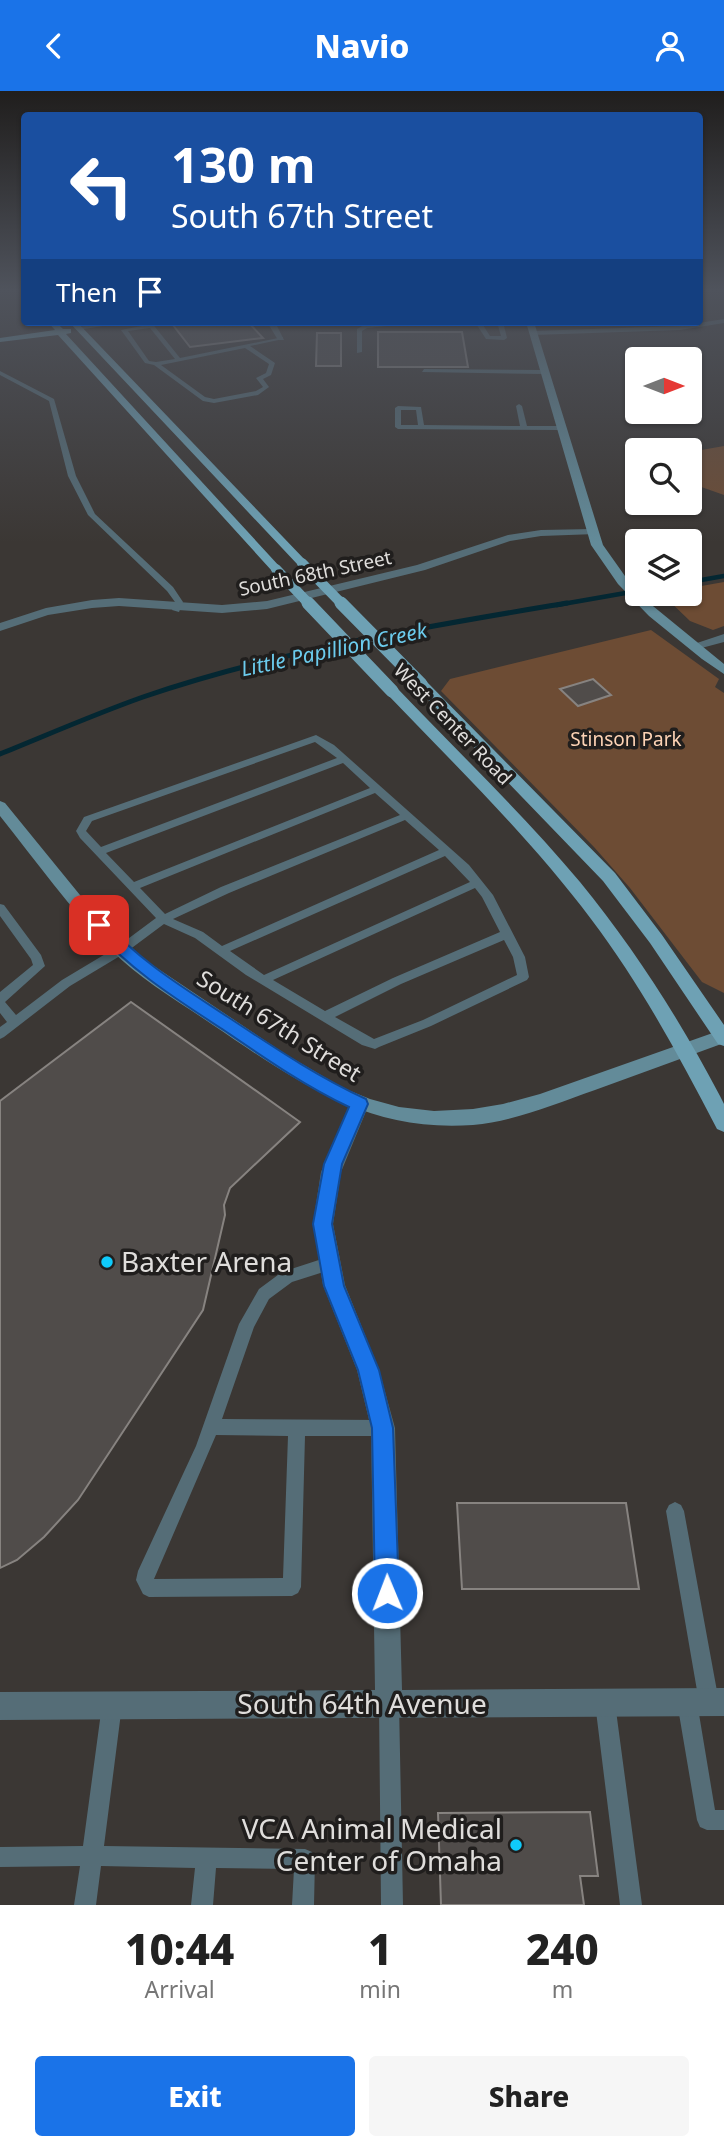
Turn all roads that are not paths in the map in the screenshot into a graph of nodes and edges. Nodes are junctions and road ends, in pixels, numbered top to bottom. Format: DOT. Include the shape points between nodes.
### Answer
graph roads {
  1 [pos="1,374"];
  2 [pos="98,374"];
  3 [pos="121,374"];
  4 [pos="169,374"];
  5 [pos="269,374"];
  6 [pos="545,374"];
  7 [pos="519,406"];
  8 [pos="421,428"];
  9 [pos="524,428"];
  10 [pos="561,428"];
  11 [pos="592,532"];
  12 [pos="177,608"];
  13 [pos="0,627"];
  14 [pos="724,638"];
  15 [pos="694,646"];
  16 [pos="724,670"];
  17 [pos="344,758"];
  18 [pos="378,788"];
  19 [pos="0,806"];
  20 [pos="408,815"];
  21 [pos="447,851"];
  22 [pos="99,852"];
  23 [pos="477,883"];
  24 [pos="131,887"];
  25 [pos="0,908"];
  26 [pos="163,919"];
  27 [pos="507,934"];
  28 [pos="121,950"];
  29 [pos="220,951"];
  30 [pos="263,980"];
  31 [pos="0,999"];
  32 [pos="0,1005"];
  33 [pos="325,1017"];
  34 [pos="15,1022"];
  35 [pos="0,1034"];
  36 [pos="723,1037"];
  37 [pos="687,1049"];
  38 [pos="359,1104"];
  39 [pos="724,1124"];
  40 [pos="328,1264"];
  41 [pos="212,1427"];
  42 [pos="297,1428"];
  43 [pos="383,1428"];
  44 [pos="675,1511"];
  45 [pos="706,1702"];
  46 [pos="389,1703"];
  47 [pos="605,1703"];
  48 [pos="112,1705"];
  49 [pos="0,1706"];
  50 [pos="724,1820"];
  51 [pos="92,1856"];
  52 [pos="0,1857"];
  53 [pos="206,1858"];
  54 [pos="85,1905"];
  55 [pos="202,1905"];
  56 [pos="303,1905"];
  57 [pos="392,1905"];
  58 [pos="631,1905"];
  1 -- 12 [label="lane" via="52,400 72,476 93,515 170,589 179,602"];
  2 -- 37 [label="main road, West Center Road, bridge" via="570,882 642,978"];
  3 -- 36 [label="main road, West Center Road, bridge" via="571,836 663,948"];
  4 -- 5 [label="lane" via="203,399 214,401 258,393 266,387 259,378"];
  6 -- 10 [label="main road"];
  7 -- 9 [label="lane"];
  8 -- 9 [label="lane"];
  9 -- 10 [label="lane"];
  10 -- 11 [label="main road"];
  11 -- 12 [label="street, South 68th Street" via="508,538 421,568 267,605"];
  11 -- 15 [label="main road" via="608,563 636,596"];
  12 -- 13 [label="street, South 68th Street" via="92,604"];
  14 -- 15 [label="street"];
  15 -- 16 [label="main road"];
  17 -- 18 [label="lane"];
  17 -- 22 [label="lane"];
  17 -- 22 [label="lane" via="322,740 306,740 112,810 88,820 81,831"];
  18 -- 20 [label="lane"];
  18 -- 24 [label="lane"];
  19 -- 28 [label="main road, South 67th Street"];
  20 -- 21 [label="lane"];
  20 -- 26 [label="lane"];
  21 -- 23 [label="lane"];
  21 -- 29 [label="lane"];
  22 -- 24 [label="lane"];
  23 -- 27 [label="lane"];
  23 -- 30 [label="lane"];
  24 -- 26 [label="lane"];
  25 -- 31 [label="lane" via="39,966"];
  26 -- 28 [label="lane"];
  26 -- 29 [label="lane" via="199,935"];
  27 -- 33 [label="lane"];
  27 -- 33 [label="lane" via="523,977 450,1013 381,1043 366,1042"];
  28 -- 34 [label="lane" via="66,983"];
  28 -- 38 [label="main road, South 67th Street" via="318,1085"];
  29 -- 30 [label="lane"];
  30 -- 33 [label="lane"];
  32 -- 34 [label="lane"];
  34 -- 35 [label="lane"];
  36 -- 37 [label="main road, South 67th Street"];
  37 -- 38 [label="main road, South 67th Street" via="527,1106 484,1116 425,1118"];
  37 -- 39 [label="main road, West Center Road"];
  38 -- 40 [label="street" via="326,1194 323,1224"];
  40 -- 41 [label="lane" via="288,1277 264,1294 247,1324"];
  40 -- 43 [label="street" via="340,1307 368,1370"];
  41 -- 42 [label="lane"];
  41 -- 42 [label="lane" via="147,1571 149,1588 292,1587"];
  42 -- 43 [label="lane"];
  43 -- 46 [label="street"];
  44 -- 45 [label="lane"];
  45 -- 47 [label="street, South 64th Avenue"];
  45 -- 50 [label="lane" via="708,1820"];
  46 -- 47 [label="street, South 64th Avenue"];
  46 -- 48 [label="street, South 64th Avenue"];
  46 -- 57 [label="lane"];
  47 -- 58 [label="lane"];
  48 -- 49 [label="street, South 64th Avenue"];
  48 -- 51 [label="lane"];
  51 -- 52 [label="lane"];
  51 -- 53 [label="lane"];
  51 -- 54 [label="lane"];
  53 -- 55 [label="lane"];
  53 -- 56 [label="lane" via="305,1859"];
}
